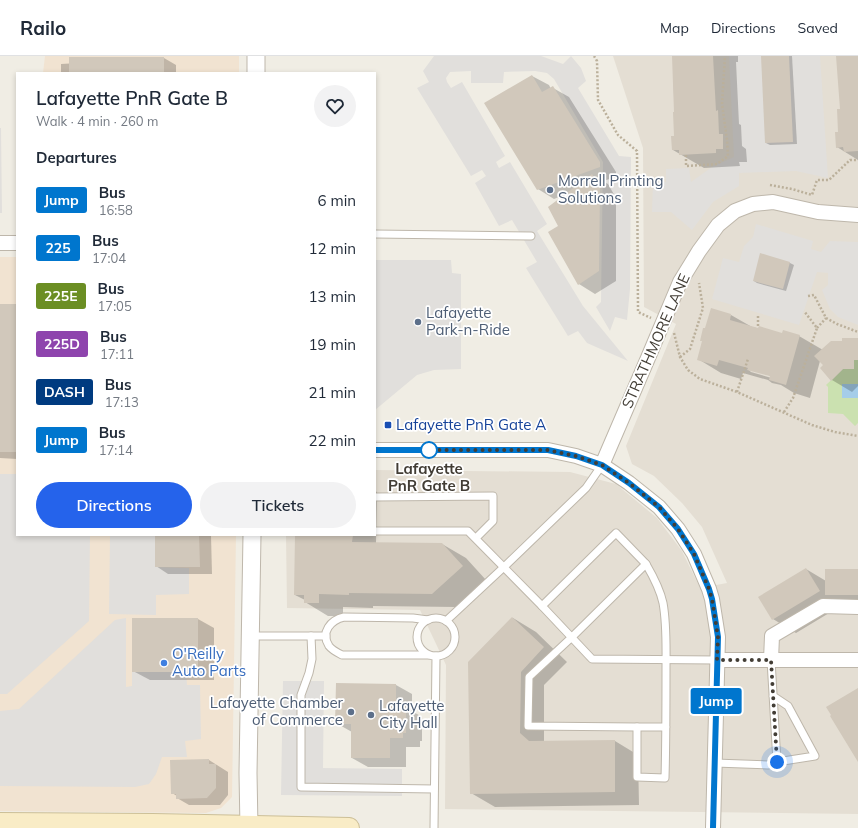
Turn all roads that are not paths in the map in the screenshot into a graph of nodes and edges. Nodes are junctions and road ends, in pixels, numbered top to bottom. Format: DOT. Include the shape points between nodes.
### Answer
graph roads {
  1 [pos="256,56"];
  2 [pos="256,72"];
  3 [pos="858,215"];
  4 [pos="376,234"];
  5 [pos="531,236"];
  6 [pos="0,243"];
  7 [pos="16,243"];
  8 [pos="376,450"];
  9 [pos="602,465"];
  10 [pos="376,497"];
  11 [pos="376,531"];
  12 [pos="252,536"];
  13 [pos="476,538"];
  14 [pos="646,564"];
  15 [pos="504,567"];
  16 [pos="542,606"];
  17 [pos="858,607"];
  18 [pos="428,620"];
  19 [pos="446,621"];
  20 [pos="250,636"];
  21 [pos="311,636"];
  22 [pos="326,636"];
  23 [pos="572,637"];
  24 [pos="433,656"];
  25 [pos="666,660"];
  26 [pos="717,660"];
  27 [pos="771,660"];
  28 [pos="858,660"];
  29 [pos="773,696"];
  30 [pos="637,727"];
  31 [pos="666,727"];
  32 [pos="777,762"];
  33 [pos="715,763"];
  34 [pos="434,789"];
  35 [pos="0,823"];
  36 [pos="249,827"];
  37 [pos="349,828"];
  38 [pos="434,828"];
  39 [pos="713,828"];
  1 -- 2 [label="street"];
  3 -- 9 [label="street, STRATHMORE LANE" via="818,212 773,202 753,204 735,211 718,225 680,282"];
  4 -- 5 [label="lane"];
  6 -- 7 [label="street"];
  8 -- 9 [label="street" via="548,450"];
  9 -- 15 [label="lane" via="586,488"];
  9 -- 26 [label="street" via="659,507 678,529 694,554 712,599 718,637"];
  10 -- 13 [label="lane" via="493,496 493,521"];
  11 -- 13 [label="lane" via="468,531"];
  12 -- 20 [label="street"];
  13 -- 15 [label="lane"];
  14 -- 16 [label="lane" via="616,533"];
  14 -- 23 [label="lane"];
  14 -- 25 [label="lane" via="656,580 663,602"];
  15 -- 16 [label="lane"];
  15 -- 19 [label="lane"];
  16 -- 23 [label="lane"];
  17 -- 27 [label="street" via="823,606 772,636"];
  18 -- 19 [label="lane" via="441,618"];
  18 -- 22 [label="lane" via="344,617 328,627"];
  18 -- 24 [label="lane" via="419,628 417,641 424,652"];
  19 -- 24 [label="lane" via="454,630 455,642 448,653"];
  20 -- 21 [label="lane"];
  20 -- 36 [label="street"];
  21 -- 22 [label="lane"];
  21 -- 34 [label="lane" via="312,659 301,695 300,787"];
  22 -- 24 [label="lane" via="333,650 342,655"];
  23 -- 25 [label="lane" via="592,659"];
  23 -- 30 [label="lane" via="528,677 528,726"];
  24 -- 34 [label="lane"];
  25 -- 26 [label="lane"];
  25 -- 31 [label="lane"];
  26 -- 27 [label="street"];
  26 -- 33 [label="street"];
  27 -- 28 [label="street"];
  27 -- 29 [label="lane"];
  29 -- 32 [label="lane"];
  29 -- 32 [label="lane" via="788,706 815,756"];
  30 -- 31 [label="lane"];
  30 -- 31 [label="lane" via="637,777 665,778"];
  32 -- 33 [label="lane" via="768,765"];
  33 -- 39 [label="street"];
  34 -- 38 [label="lane"];
  35 -- 36 [label="main road"];
  36 -- 37 [label="main road"];
}
